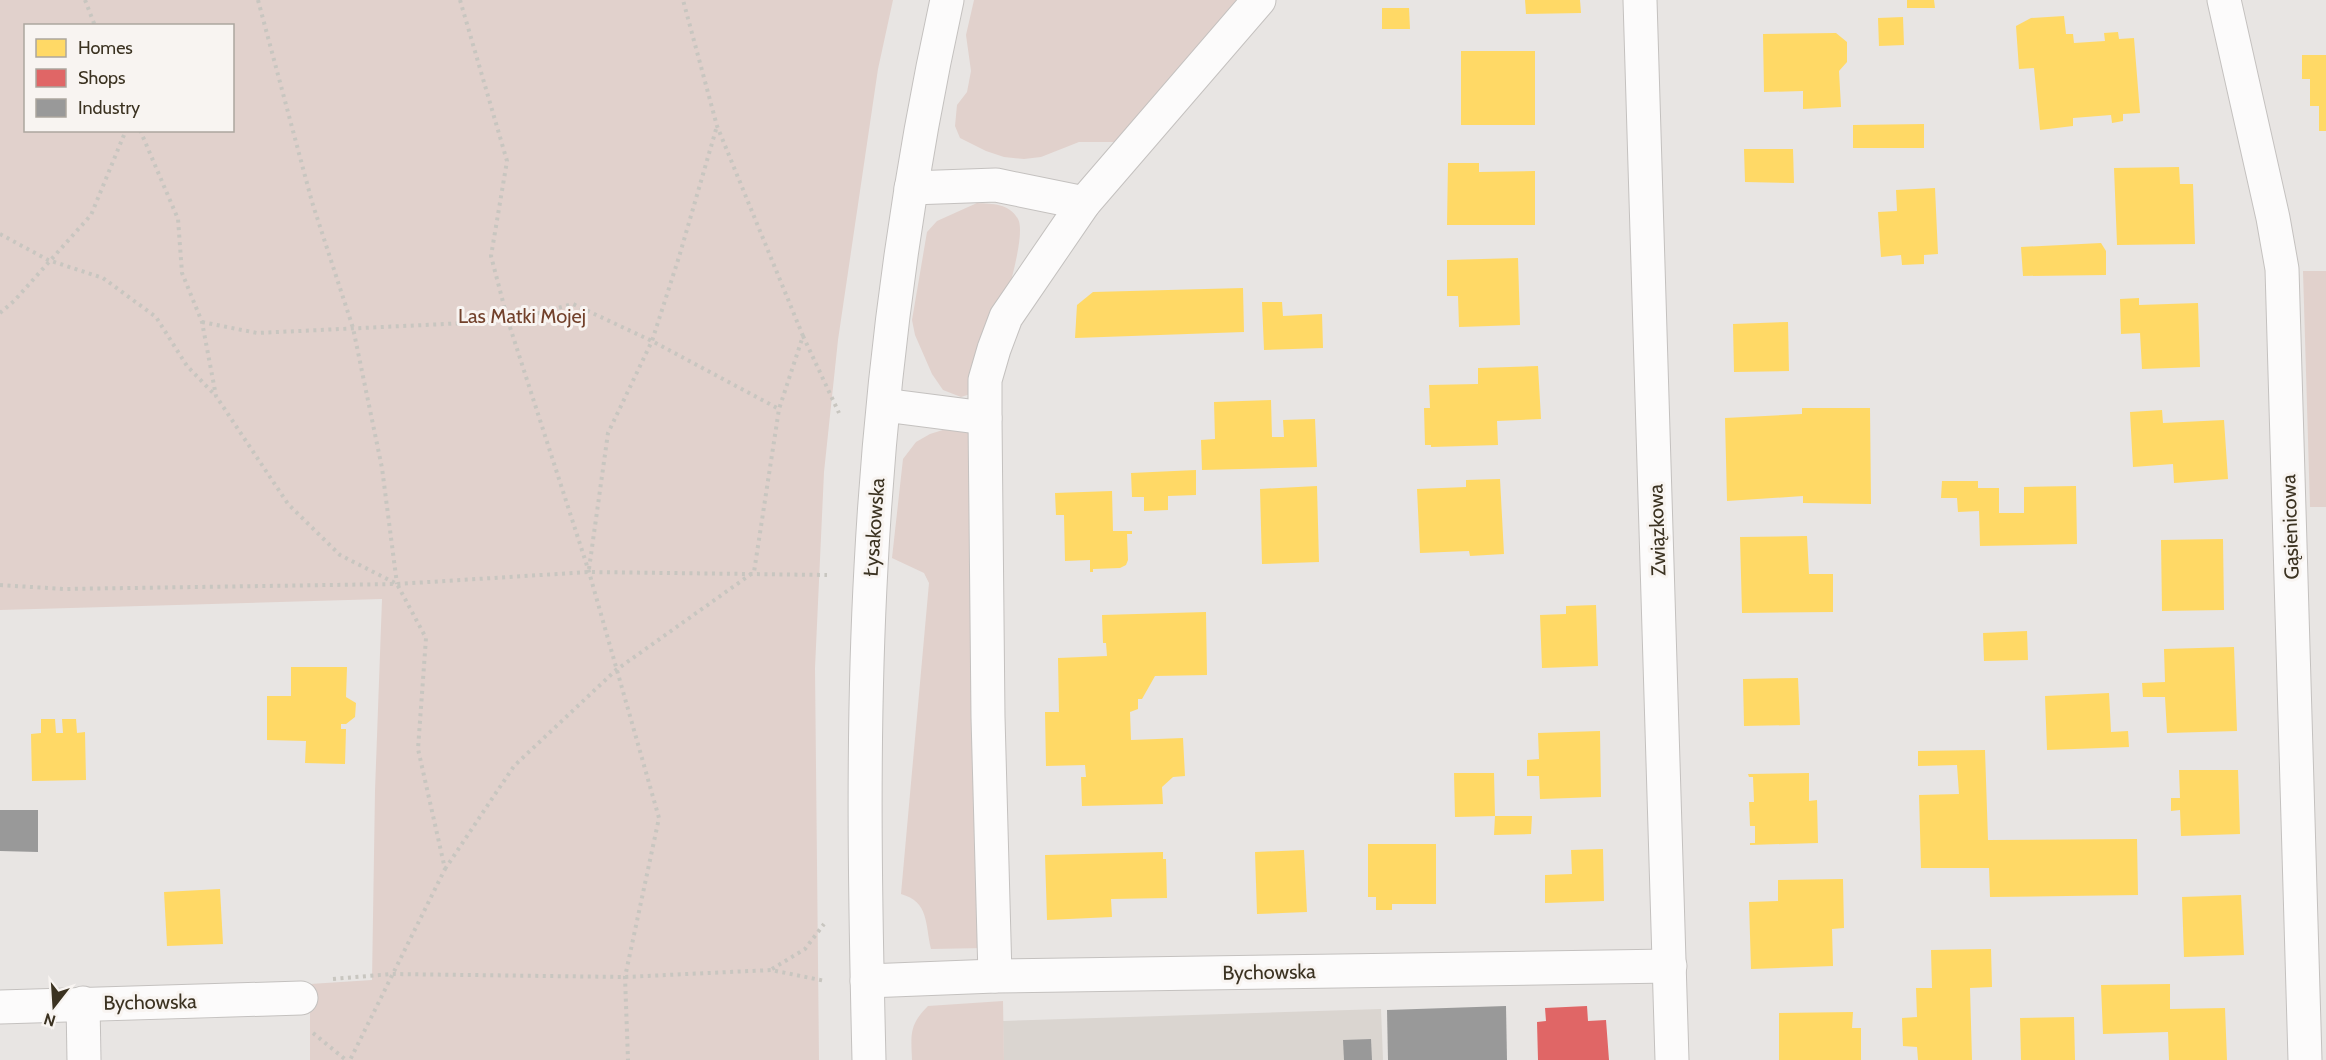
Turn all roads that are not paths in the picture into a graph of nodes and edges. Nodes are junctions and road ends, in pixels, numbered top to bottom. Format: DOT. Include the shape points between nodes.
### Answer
graph roads {
  1 [pos="947,0"];
  2 [pos="1259,0"];
  3 [pos="1640,0"];
  4 [pos="2224,0"];
  5 [pos="911,188"];
  6 [pos="1084,203"];
  7 [pos="884,405"];
  8 [pos="985,418"];
  9 [pos="1670,966"];
  10 [pos="995,975"];
  11 [pos="867,981"];
  12 [pos="301,998"];
  13 [pos="83,1003"];
  14 [pos="0,1006"];
  15 [pos="84,1060"];
  16 [pos="869,1060"];
  17 [pos="1672,1060"];
  18 [pos="2305,1060"];
  1 -- 5 [label="street, Łysakowska"];
  2 -- 6 [label="street"];
  3 -- 9 [label="street, Związkowa"];
  4 -- 18 [label="street, Gąsienicowa" via="2282,269"];
  5 -- 6 [label="street" via="996,186"];
  5 -- 7 [label="street, Łysakowska"];
  6 -- 8 [label="street" via="1006,317 985,380"];
  7 -- 8 [label="street"];
  7 -- 11 [label="street, Łysakowska" via="870,591"];
  8 -- 10 [label="street"];
  9 -- 10 [label="street, Bychowska"];
  9 -- 17 [label="street, Związkowa"];
  10 -- 11 [label="street, Bychowska"];
  11 -- 16 [label="street, Łysakowska"];
  12 -- 13 [label="street, Bychowska"];
  13 -- 14 [label="street, Bychowska"];
  13 -- 15 [label="street"];
}
